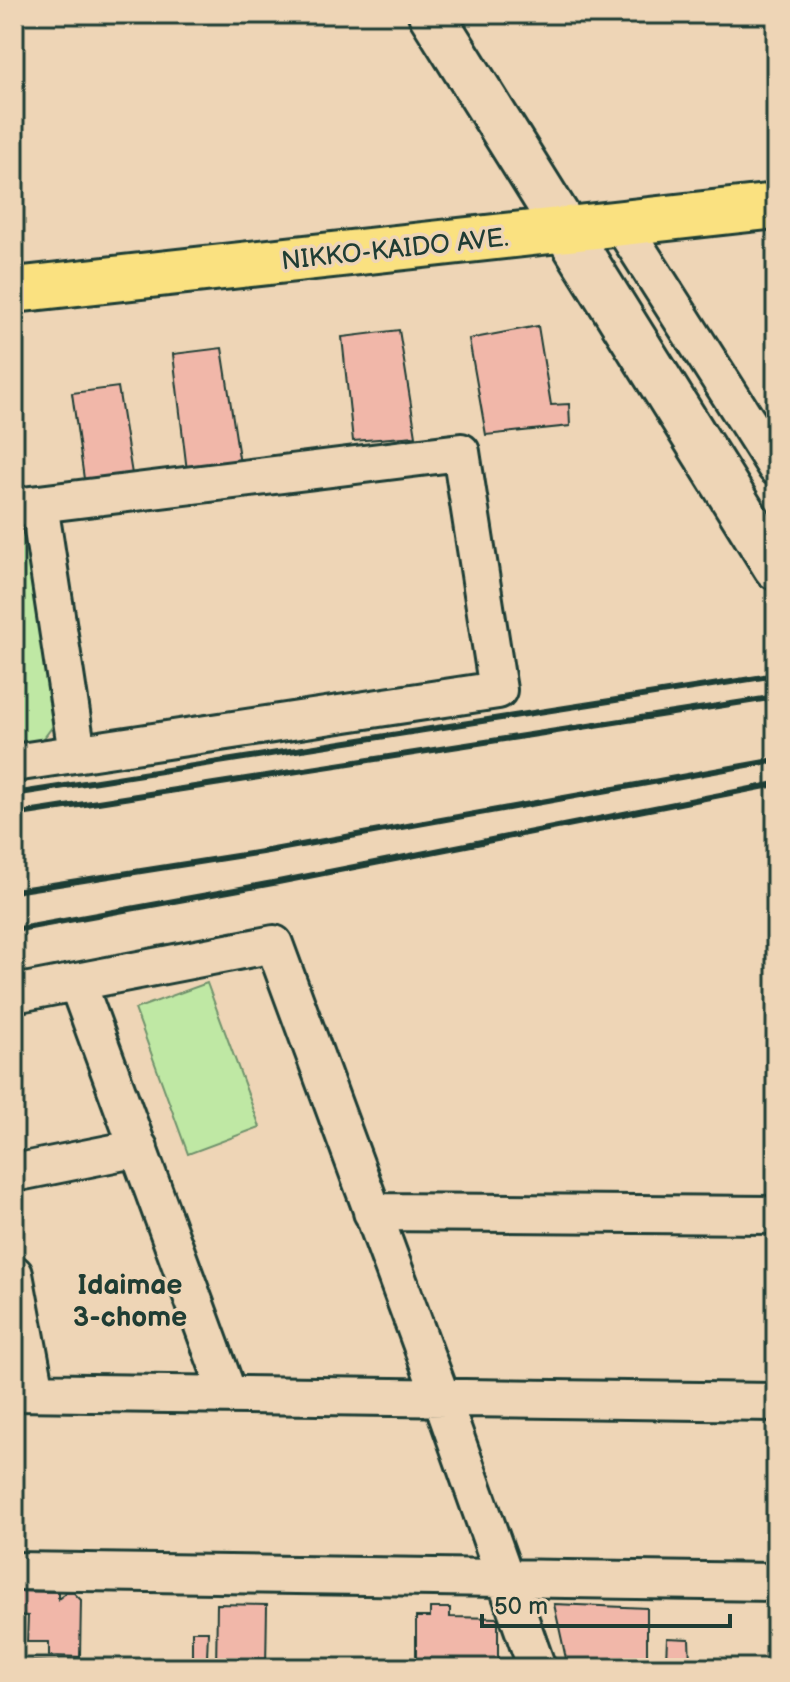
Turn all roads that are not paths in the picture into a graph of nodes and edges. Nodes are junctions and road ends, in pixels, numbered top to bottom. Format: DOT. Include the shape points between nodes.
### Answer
graph roads {
  1 [pos="431,14"];
  2 [pos="776,206"];
  3 [pos="622,225"];
  4 [pos="566,231"];
  5 [pos="14,290"];
  6 [pos="776,467"];
  7 [pos="26,505"];
  8 [pos="776,567"];
  9 [pos="77,753"];
  10 [pos="14,763"];
  11 [pos="77,982"];
  12 [pos="14,994"];
  13 [pos="139,1148"];
  14 [pos="14,1173"];
  15 [pos="372,1212"];
  16 [pos="776,1215"];
  17 [pos="14,1274"];
  18 [pos="25,1392"];
  19 [pos="228,1394"];
  20 [pos="441,1397"];
  21 [pos="776,1402"];
  22 [pos="14,1571"];
  23 [pos="506,1578"];
  24 [pos="776,1582"];
  25 [pos="537,1668"];
  1 -- 4 [label="main road"];
  2 -- 3 [label="highway, NIKKO-KAIDO AVE."];
  3 -- 4 [label="highway, NIKKO-KAIDO AVE."];
  3 -- 6 [label="street"];
  4 -- 5 [label="highway, NIKKO-KAIDO AVE."];
  4 -- 8 [label="main road"];
  7 -- 9 [label="street"];
  7 -- 9 [label="street" via="461,452 498,690"];
  9 -- 10 [label="street"];
  11 -- 12 [label="street"];
  11 -- 13 [label="street"];
  11 -- 15 [label="street" via="274,944"];
  13 -- 14 [label="street"];
  13 -- 19 [label="street"];
  15 -- 16 [label="street"];
  15 -- 20 [label="street"];
  17 -- 18 [label="street"];
  18 -- 19 [label="street"];
  19 -- 20 [label="street"];
  20 -- 21 [label="street"];
  20 -- 23 [label="street"];
  22 -- 23 [label="street"];
  23 -- 24 [label="street"];
  23 -- 25 [label="street"];
}
